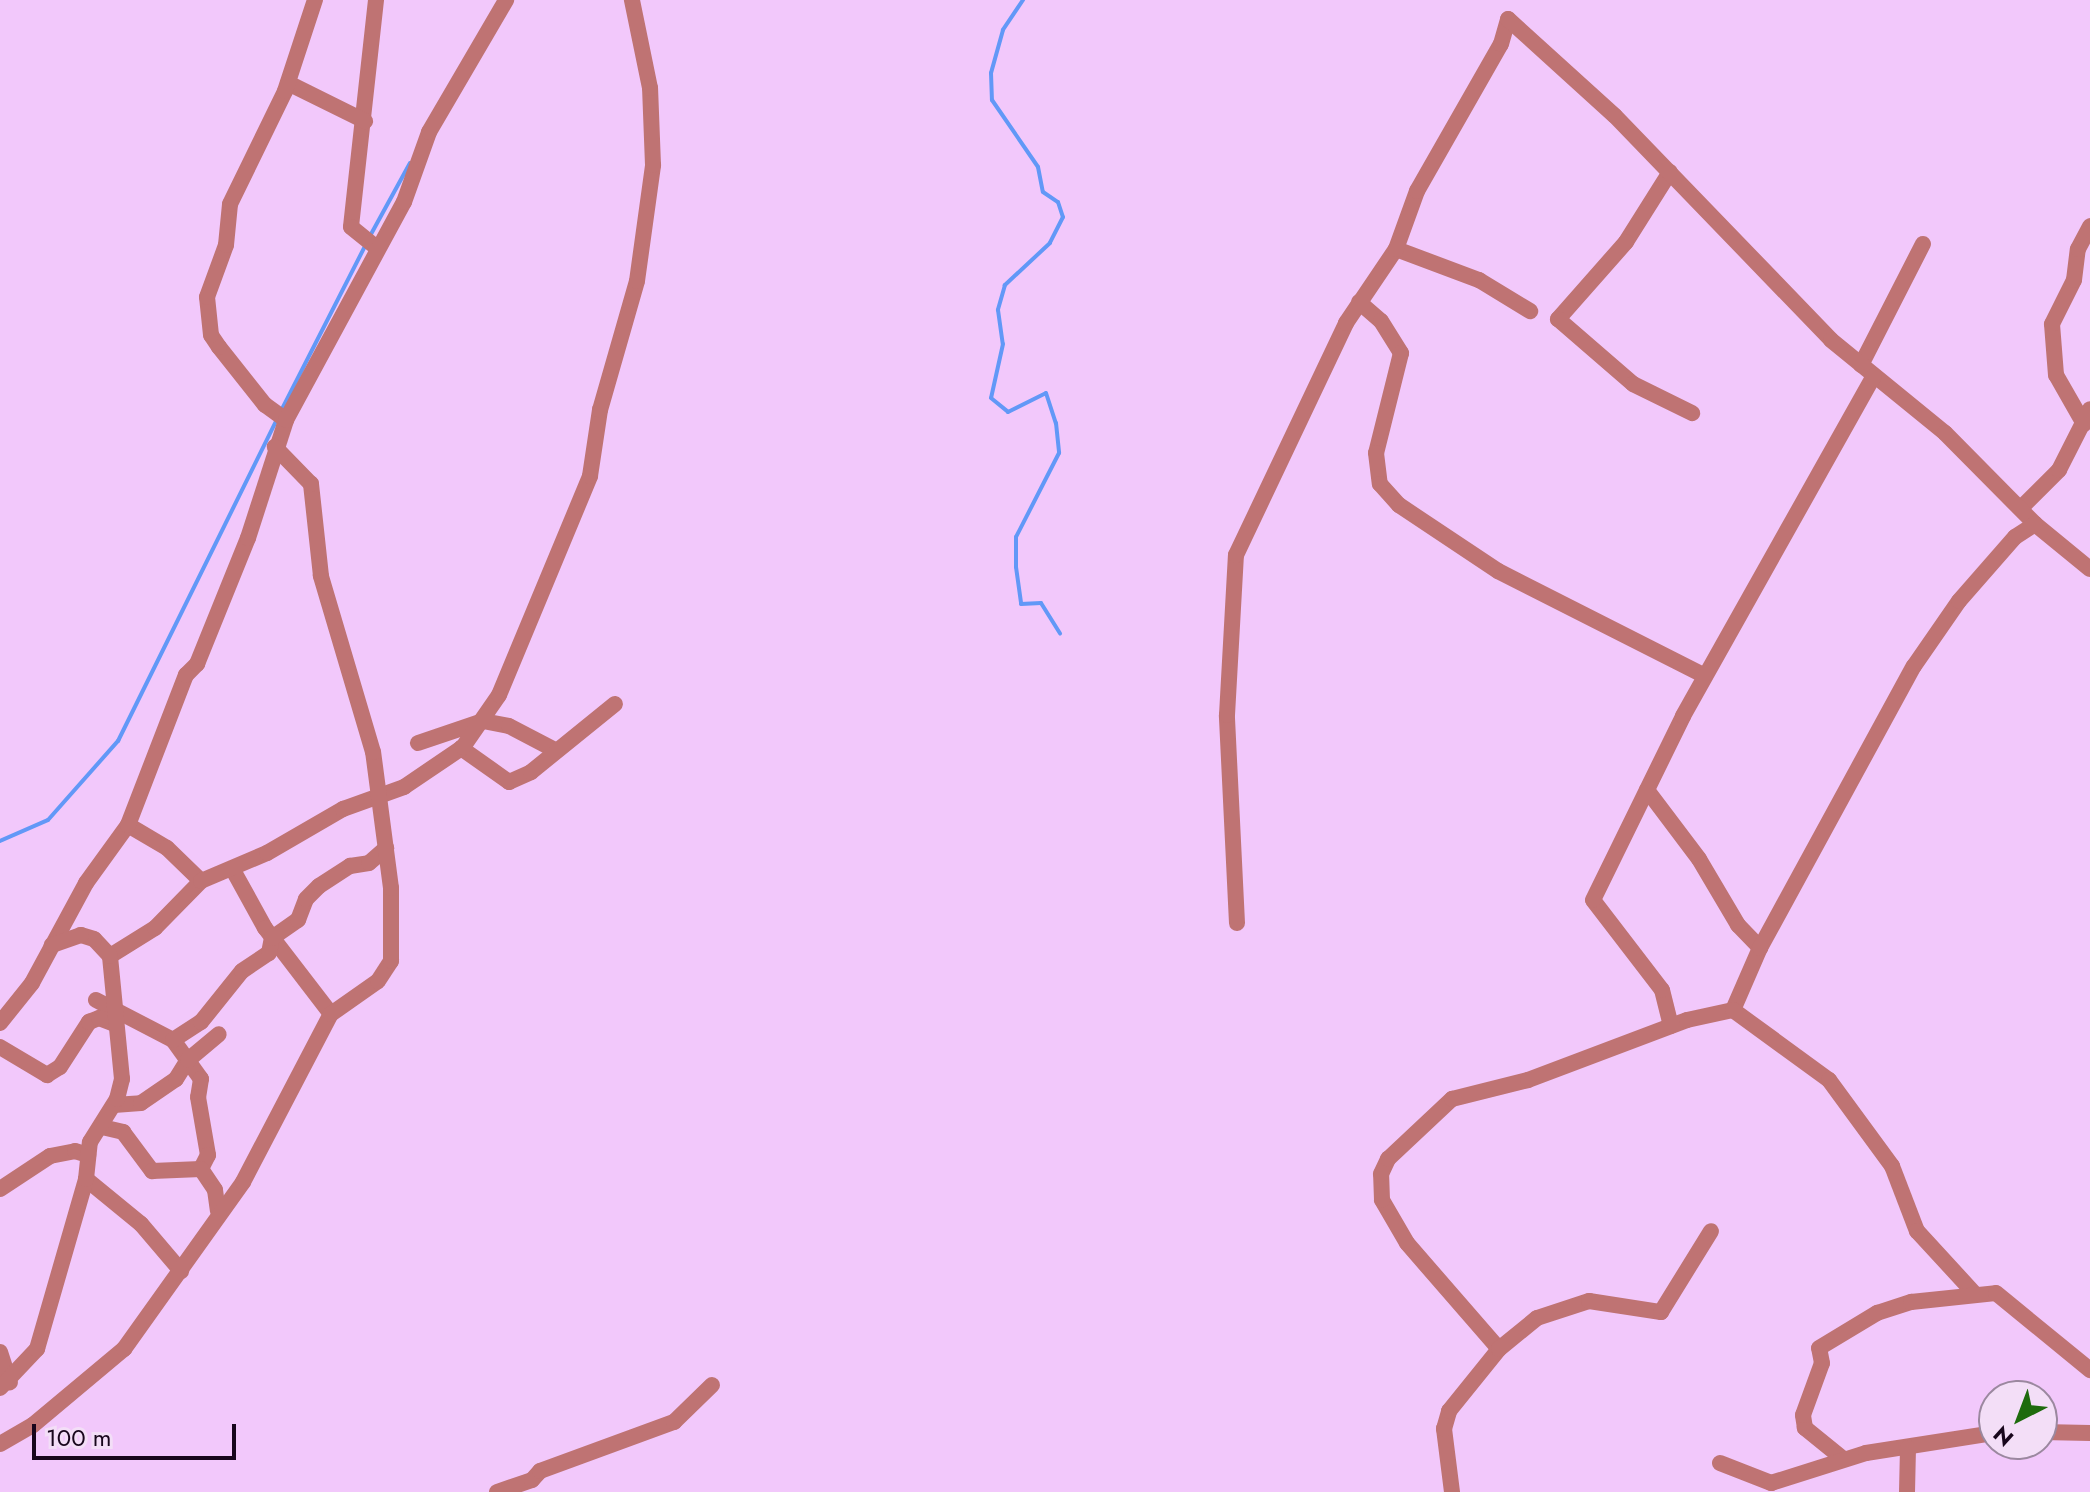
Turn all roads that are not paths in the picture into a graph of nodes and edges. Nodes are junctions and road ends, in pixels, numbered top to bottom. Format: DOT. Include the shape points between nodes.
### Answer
graph roads {
  1 [pos="315,0"];
  2 [pos="376,0"];
  3 [pos="506,0"];
  4 [pos="632,0"];
  5 [pos="288,83"];
  6 [pos="365,121"];
  7 [pos="1670,172"];
  8 [pos="2090,226"];
  9 [pos="1923,244"];
  10 [pos="376,247"];
  11 [pos="1396,249"];
  12 [pos="1359,302"];
  13 [pos="1530,311"];
  14 [pos="1868,370"];
  15 [pos="1692,413"];
  16 [pos="2087,417"];
  17 [pos="286,420"];
  18 [pos="275,447"];
  19 [pos="2021,508"];
  20 [pos="2035,524"];
  21 [pos="2090,569"];
  22 [pos="1705,676"];
  23 [pos="615,704"];
  24 [pos="483,721"];
  25 [pos="418,743"];
  26 [pos="461,748"];
  27 [pos="555,750"];
  28 [pos="1647,790"];
  29 [pos="379,798"];
  30 [pos="128,825"];
  31 [pos="386,848"];
  32 [pos="233,870"];
  33 [pos="201,881"];
  34 [pos="1237,923"];
  35 [pos="272,938"];
  36 [pos="52,945"];
  37 [pos="1760,948"];
  38 [pos="110,956"];
  39 [pos="96,1000"];
  40 [pos="1733,1010"];
  41 [pos="331,1014"];
  42 [pos="112,1016"];
  43 [pos="0,1023"];
  44 [pos="1671,1026"];
  45 [pos="219,1034"];
  46 [pos="173,1040"];
  47 [pos="0,1047"];
  48 [pos="188,1060"];
  49 [pos="114,1105"];
  50 [pos="102,1127"];
  51 [pos="88,1155"];
  52 [pos="0,1168"];
  53 [pos="201,1169"];
  54 [pos="86,1179"];
  55 [pos="6,1186"];
  56 [pos="218,1211"];
  57 [pos="1711,1231"];
  58 [pos="181,1271"];
  59 [pos="1973,1292"];
  60 [pos="1499,1349"];
  61 [pos="0,1352"];
  62 [pos="2090,1370"];
  63 [pos="5,1385"];
  64 [pos="712,1385"];
  65 [pos="2058,1432"];
  66 [pos="2090,1433"];
  67 [pos="1978,1436"];
  68 [pos="0,1444"];
  69 [pos="1908,1448"];
  70 [pos="1842,1458"];
  71 [pos="1720,1463"];
  72 [pos="1767,1487"];
  73 [pos="497,1492"];
  74 [pos="1452,1492"];
  75 [pos="1907,1492"];
  1 -- 5 [label="street"];
  2 -- 6 [label="street"];
  3 -- 10 [label="street" via="429,132 404,202"];
  4 -- 24 [label="street" via="650,88 653,165 637,281 600,410 590,476 499,695"];
  5 -- 6 [label="street"];
  5 -- 17 [label="street" via="230,204 226,245 207,297 211,335 265,405"];
  6 -- 10 [label="street" via="351,227"];
  7 -- 11 [label="street" via="1508,19 1501,44 1417,191"];
  7 -- 14 [label="street" via="1739,249"];
  7 -- 15 [label="street" via="1626,242 1558,319 1633,384"];
  8 -- 16 [label="street" via="2078,249 2074,280 2052,324 2056,375"];
  9 -- 14 [label="street"];
  10 -- 17 [label="street"];
  11 -- 12 [label="street"];
  11 -- 13 [label="street" via="1479,280"];
  12 -- 22 [label="street" via="1381,321 1401,353 1376,453 1380,484 1399,505 1498,571"];
  12 -- 34 [label="street" via="1236,555 1227,715"];
  14 -- 19 [label="street" via="1945,433"];
  14 -- 22 [label="street"];
  16 -- 19 [label="street" via="2059,470"];
  17 -- 18 [label="street"];
  18 -- 29 [label="street" via="311,484 321,576 373,752"];
  18 -- 30 [label="street" via="248,538 197,664 186,675"];
  19 -- 20 [label="street"];
  20 -- 21 [label="street"];
  20 -- 37 [label="street" via="2015,537 1959,601 1914,666"];
  22 -- 28 [label="street"];
  23 -- 27 [label="street"];
  24 -- 25 [label="street"];
  24 -- 26 [label="street"];
  24 -- 27 [label="street" via="509,726"];
  26 -- 27 [label="street" via="509,782 531,772"];
  26 -- 29 [label="street"];
  28 -- 37 [label="street" via="1699,859 1738,925"];
  28 -- 44 [label="street" via="1593,900 1662,990"];
  29 -- 31 [label="street"];
  29 -- 32 [label="street" via="312,823 288,843"];
  30 -- 33 [label="street" via="167,848"];
  30 -- 36 [label="street" via="86,883"];
  31 -- 35 [label="street" via="369,863 350,866 319,886 306,899 298,920"];
  31 -- 41 [label="street" via="391,961 378,981"];
  32 -- 33 [label="street"];
  32 -- 35 [label="street"];
  33 -- 38 [label="street" via="155,928"];
  35 -- 41 [label="street"];
  35 -- 46 [label="street" via="269,953 242,971 188,1034"];
  36 -- 38 [label="street" via="81,935 94,939"];
  36 -- 43 [label="street" via="32,983"];
  37 -- 40 [label="street"];
  38 -- 42 [label="street"];
  39 -- 42 [label="street"];
  40 -- 44 [label="street"];
  40 -- 59 [label="street" via="1829,1080 1892,1166 1917,1231"];
  41 -- 56 [label="street" via="280,1103 253,1164"];
  42 -- 46 [label="street"];
  42 -- 47 [label="street" via="89,1022 60,1067 47,1075"];
  42 -- 49 [label="street" via="122,1062"];
  44 -- 60 [label="street" via="1528,1080 1452,1099 1388,1159 1381,1174 1382,1200 1407,1243"];
  45 -- 48 [label="street"];
  46 -- 48 [label="street"];
  48 -- 49 [label="street" via="176,1079 141,1103"];
  48 -- 53 [label="street" via="201,1079 198,1097 208,1155"];
  49 -- 50 [label="street"];
  50 -- 51 [label="street"];
  50 -- 53 [label="street" via="123,1132 152,1171"];
  51 -- 54 [label="street"];
  51 -- 55 [label="street" via="75,1151 50,1156"];
  52 -- 55 [label="street"];
  53 -- 56 [label="street" via="215,1190"];
  54 -- 58 [label="street" via="141,1224"];
  54 -- 63 [label="street" via="37,1349"];
  56 -- 58 [label="street"];
  57 -- 60 [label="street" via="1661,1312 1589,1301 1537,1318"];
  58 -- 68 [label="street" via="124,1349 33,1425"];
  59 -- 62 [label="street" via="1996,1293"];
  59 -- 70 [label="street" via="1877,1313 1819,1348 1822,1363 1803,1415 1805,1428"];
  60 -- 74 [label="street" via="1449,1411 1444,1429"];
  61 -- 63 [label="street"];
  64 -- 73 [label="street" via="674,1422"];
  65 -- 66 [label="street"];
  67 -- 69 [label="street"];
  69 -- 70 [label="street"];
  69 -- 75 [label="street"];
  70 -- 72 [label="street"];
  71 -- 72 [label="street"];
}
